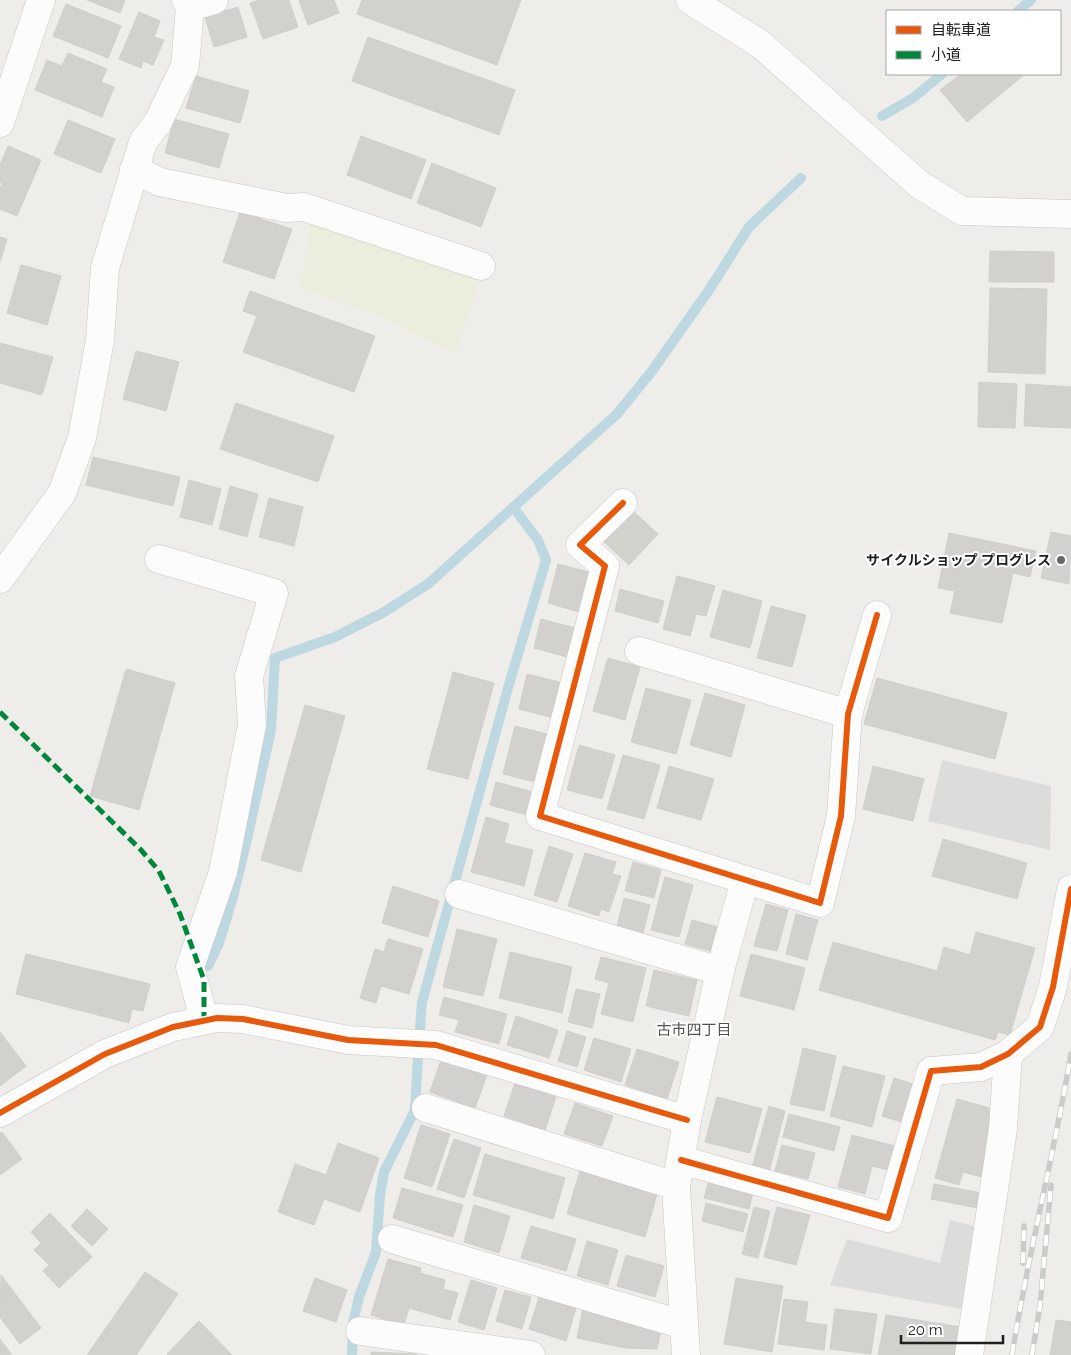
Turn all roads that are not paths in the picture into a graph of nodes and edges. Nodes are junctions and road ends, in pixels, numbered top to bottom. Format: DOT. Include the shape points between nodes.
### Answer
graph roads {
  1 [pos="42,0"];
  2 [pos="690,0"];
  3 [pos="197,2"];
  4 [pos="0,123"];
  5 [pos="134,169"];
  6 [pos="1071,214"];
  7 [pos="481,266"];
  8 [pos="623,503"];
  9 [pos="159,559"];
  10 [pos="0,579"];
  11 [pos="877,615"];
  12 [pos="639,651"];
  13 [pos="848,714"];
  14 [pos="745,880"];
  15 [pos="1071,889"];
  16 [pos="460,894"];
  17 [pos="720,971"];
  18 [pos="204,1019"];
  19 [pos="1008,1054"];
  20 [pos="426,1108"];
  21 [pos="0,1113"];
  22 [pos="687,1120"];
  23 [pos="678,1173"];
  24 [pos="392,1239"];
  25 [pos="684,1325"];
  26 [pos="360,1330"];
  27 [pos="531,1355"];
  28 [pos="686,1355"];
  29 [pos="969,1355"];
  1 -- 4 [label="street"];
  2 -- 6 [label="street" via="759,43 920,185 962,211"];
  3 -- 5 [label="street" via="185,66 158,122 143,142"];
  5 -- 7 [label="street" via="160,182 286,208 304,207"];
  5 -- 10 [label="street" via="105,268 100,340 82,438 62,492"];
  8 -- 14 [label="street" via="580,545 605,566 540,816"];
  9 -- 18 [label="street" via="274,593 249,676 252,725 223,872 190,967"];
  11 -- 13 [label="street"];
  12 -- 13 [label="street"];
  13 -- 14 [label="street" via="841,816 820,903"];
  14 -- 17 [label="street"];
  15 -- 19 [label="street" via="1053,986 1040,1027"];
  16 -- 17 [label="street"];
  17 -- 22 [label="street"];
  18 -- 21 [label="street" via="173,1027 105,1054"];
  18 -- 22 [label="street" via="243,1019 348,1040 436,1045"];
  19 -- 23 [label="street" via="981,1067 932,1071 888,1218"];
  19 -- 29 [label="street" via="1003,1128"];
  20 -- 23 [label="street"];
  22 -- 23 [label="street"];
  23 -- 25 [label="street"];
  24 -- 25 [label="street"];
  25 -- 28 [label="street"];
  26 -- 27 [label="street"];
}
